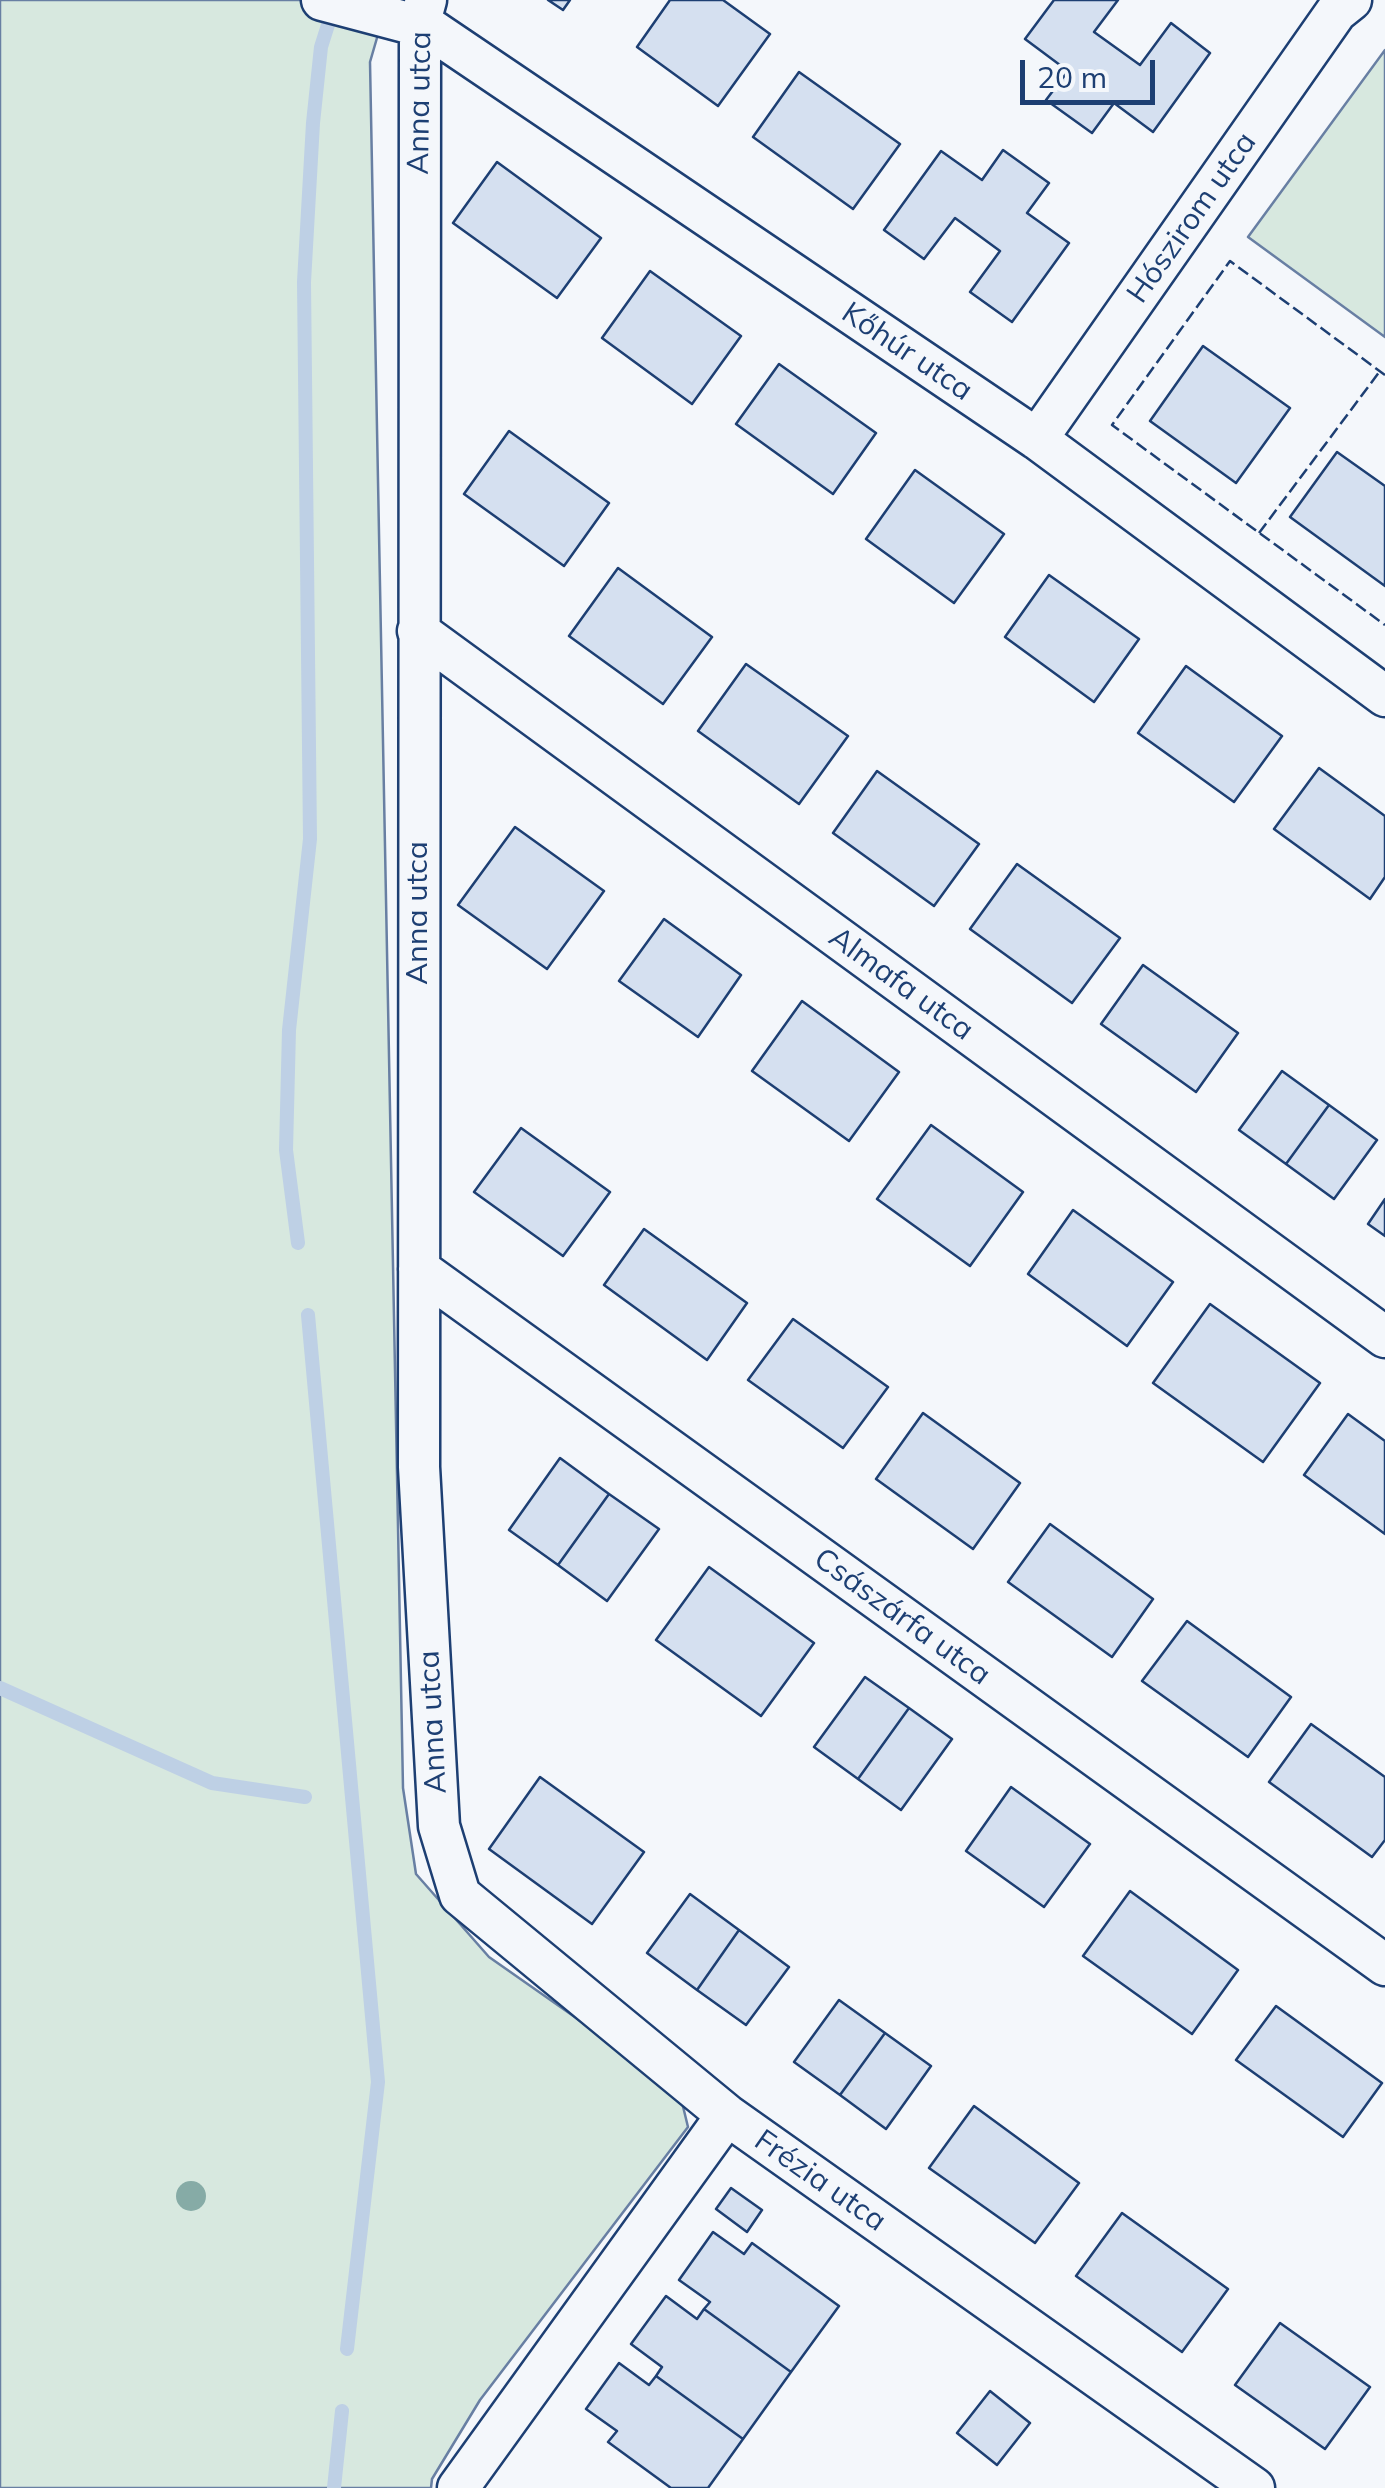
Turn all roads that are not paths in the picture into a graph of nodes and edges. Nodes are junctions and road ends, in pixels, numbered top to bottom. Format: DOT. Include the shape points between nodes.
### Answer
graph roads {
  1 [pos="322,0"];
  2 [pos="1336,4"];
  3 [pos="417,14"];
  4 [pos="1037,440"];
  5 [pos="418,631"];
  6 [pos="1385,696"];
  7 [pos="418,1269"];
  8 [pos="1385,1337"];
  9 [pos="438,1826"];
  10 [pos="1385,1966"];
  11 [pos="727,2115"];
  12 [pos="458,2488"];
  13 [pos="1254,2488"];
  1 -- 3 [label="street, Kőhúr utca"];
  2 -- 4 [label="street, Hószirom utca"];
  3 -- 4 [label="street, Kőhúr utca"];
  3 -- 5 [label="street, Anna utca"];
  4 -- 6 [label="street, Kőhúr utca"];
  5 -- 7 [label="street, Anna utca"];
  5 -- 8 [label="street, Almafa utca"];
  7 -- 9 [label="street, Anna utca" via="419,1467"];
  7 -- 10 [label="street, Császárfa utca"];
  9 -- 11 [label="street, Frézia utca" via="460,1895"];
  11 -- 12 [label="street"];
  11 -- 13 [label="street, Frézia utca"];
}
